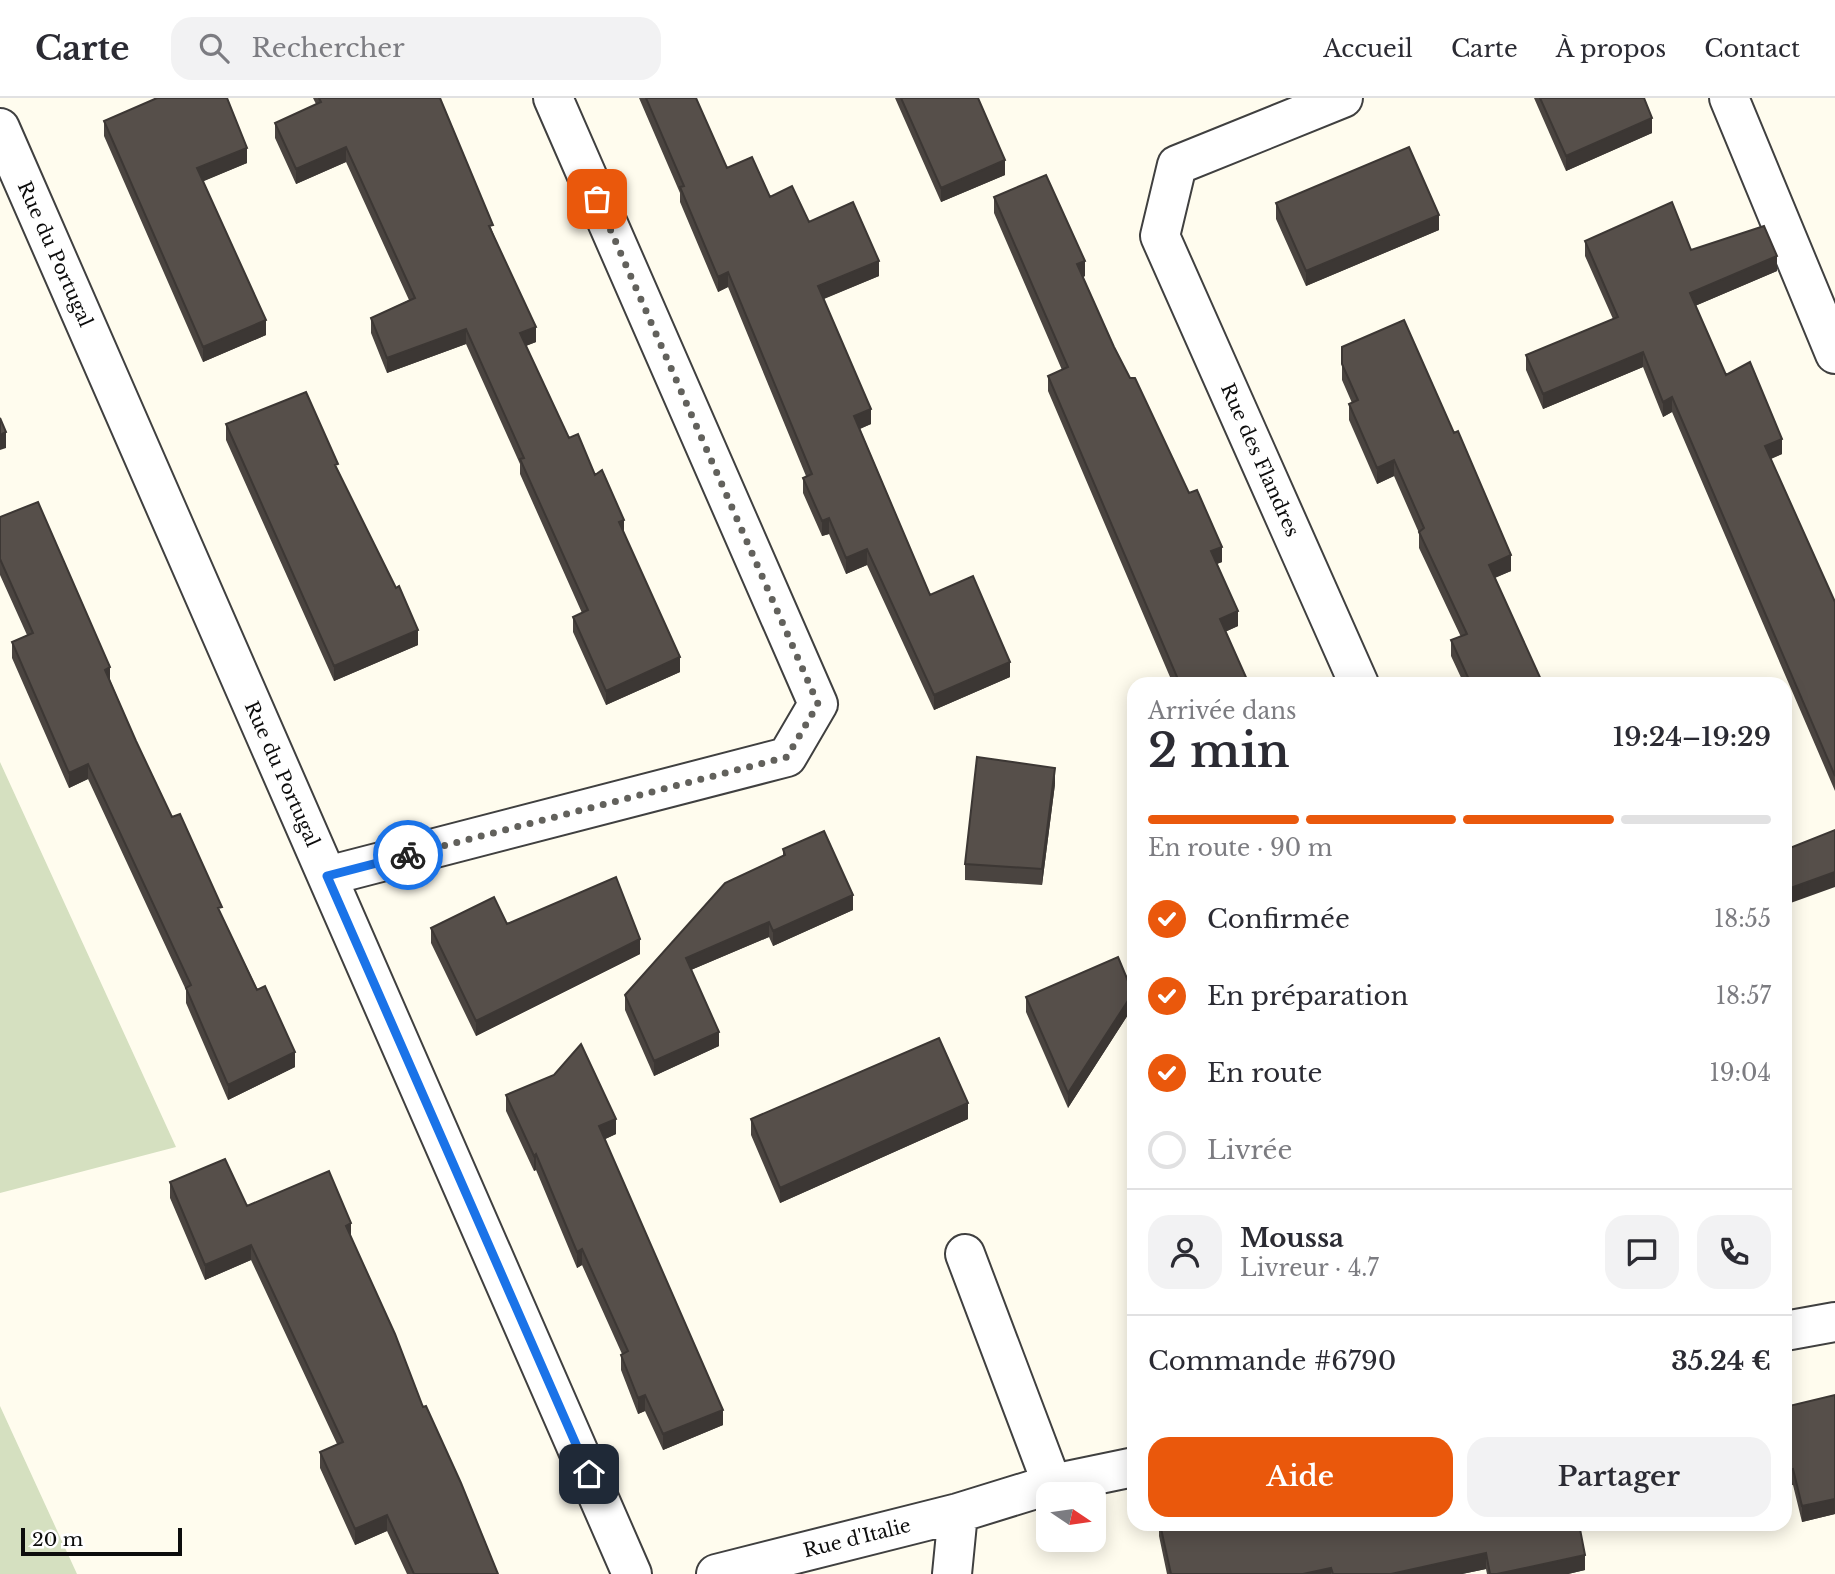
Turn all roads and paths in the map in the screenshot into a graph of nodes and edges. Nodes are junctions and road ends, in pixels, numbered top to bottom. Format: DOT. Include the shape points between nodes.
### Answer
graph roads {
  1 [pos="554,98"];
  2 [pos="1343,98"];
  3 [pos="1729,98"];
  4 [pos="0,128"];
  5 [pos="1835,354"];
  6 [pos="1356,677"];
  7 [pos="327,876"];
  8 [pos="965,1254"];
  9 [pos="1835,1322"];
  10 [pos="1792,1330"];
  11 [pos="1127,1468"];
  12 [pos="1051,1482"];
  13 [pos="1062,1482"];
  14 [pos="1036,1489"];
  15 [pos="958,1513"];
  16 [pos="632,1574"];
  17 [pos="716,1574"];
  18 [pos="952,1574"];
  1 -- 7 [label="street" via="818,704 787,757"];
  2 -- 6 [label="street, Rue des Flandres" via="1177,165 1160,236"];
  3 -- 5 [label="street"];
  4 -- 7 [label="street, Rue du Portugal"];
  7 -- 16 [label="street, Rue du Portugal"];
  8 -- 12 [label="street"];
  9 -- 10 [label="street"];
  11 -- 13 [label="street, Rue d'Italie"];
  14 -- 15 [label="street, Rue d'Italie"];
  15 -- 17 [label="street, Rue d'Italie"];
  15 -- 18 [label="street"];
}
